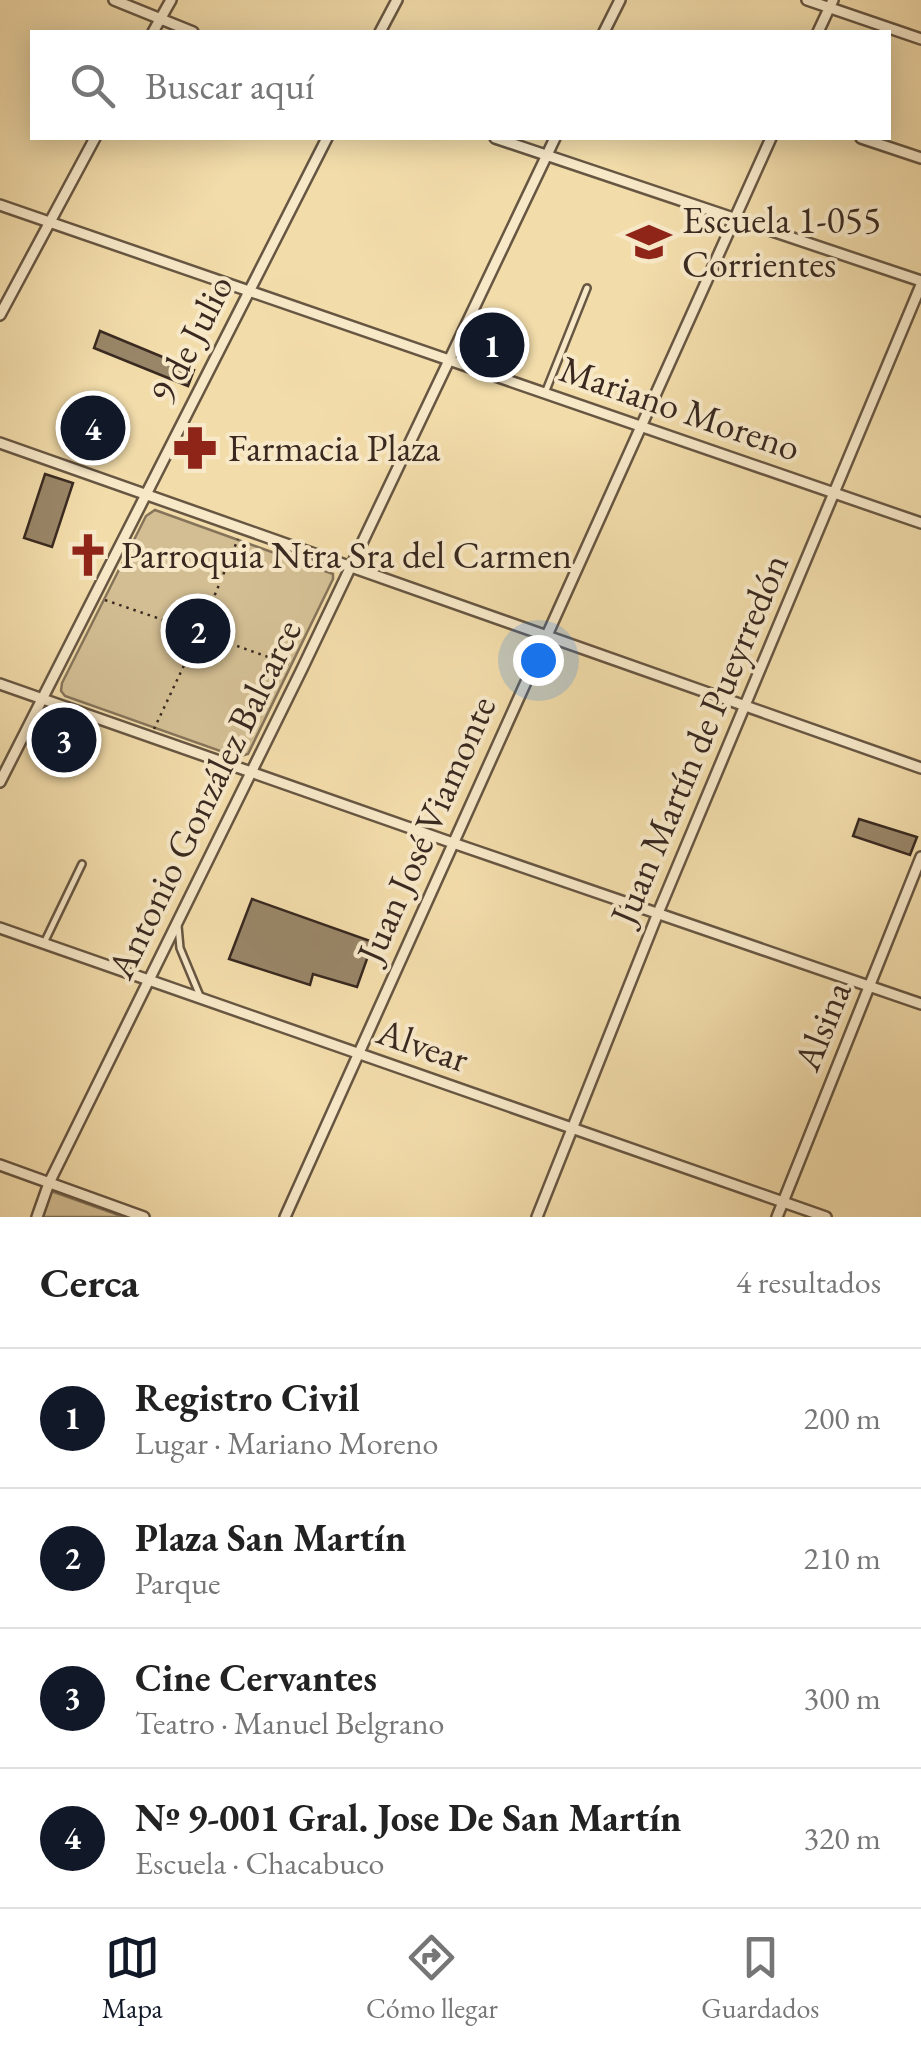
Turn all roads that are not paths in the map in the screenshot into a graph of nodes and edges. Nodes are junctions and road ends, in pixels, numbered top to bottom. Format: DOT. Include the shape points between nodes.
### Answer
graph roads {
  1 [pos="114,0"];
  2 [pos="171,0"];
  3 [pos="396,0"];
  4 [pos="620,0"];
  5 [pos="806,0"];
  6 [pos="831,4"];
  7 [pos="160,21"];
  8 [pos="154,30"];
  9 [pos="186,30"];
  10 [pos="381,30"];
  11 [pos="605,30"];
  12 [pos="819,30"];
  13 [pos="921,38"];
  14 [pos="95,140"];
  15 [pos="326,140"];
  16 [pos="501,140"];
  17 [pos="554,140"];
  18 [pos="771,140"];
  19 [pos="867,140"];
  20 [pos="547,155"];
  21 [pos="921,158"];
  22 [pos="0,206"];
  23 [pos="735,218"];
  24 [pos="49,222"];
  25 [pos="921,283"];
  26 [pos="586,288"];
  27 [pos="249,290"];
  28 [pos="0,315"];
  29 [pos="450,360"];
  30 [pos="545,393"];
  31 [pos="641,426"];
  32 [pos="0,442"];
  33 [pos="834,493"];
  34 [pos="146,494"];
  35 [pos="921,523"];
  36 [pos="351,567"];
  37 [pos="547,634"];
  38 [pos="0,684"];
  39 [pos="42,699"];
  40 [pos="747,705"];
  41 [pos="921,768"];
  42 [pos="251,772"];
  43 [pos="0,782"];
  44 [pos="453,843"];
  45 [pos="921,857"];
  46 [pos="82,864"];
  47 [pos="658,913"];
  48 [pos="178,924"];
  49 [pos="0,928"];
  50 [pos="44,943"];
  51 [pos="149,980"];
  52 [pos="870,986"];
  53 [pos="202,998"];
  54 [pos="921,1004"];
  55 [pos="357,1054"];
  56 [pos="574,1128"];
  57 [pos="0,1165"];
  58 [pos="49,1183"];
  59 [pos="783,1202"];
  60 [pos="37,1217"];
  61 [pos="144,1217"];
  62 [pos="286,1217"];
  63 [pos="537,1217"];
  64 [pos="778,1217"];
  65 [pos="826,1217"];
  1 -- 7 [label="street"];
  2 -- 7 [label="street"];
  3 -- 10 [label="street"];
  4 -- 11 [label="street"];
  5 -- 6 [label="street"];
  6 -- 12 [label="street"];
  6 -- 13 [label="street"];
  7 -- 8 [label="street"];
  7 -- 9 [label="street"];
  14 -- 24 [label="street"];
  15 -- 27 [label="street, 9 de Julio"];
  16 -- 20 [label="street"];
  17 -- 20 [label="street, Antonio González Balcarce"];
  18 -- 23 [label="street, Juan José Viamonte"];
  19 -- 21 [label="street"];
  20 -- 23 [label="street"];
  20 -- 29 [label="street, Antonio González Balcarce"];
  22 -- 24 [label="street, Mariano Moreno"];
  23 -- 25 [label="street"];
  23 -- 31 [label="street, Juan José Viamonte"];
  24 -- 27 [label="street, Mariano Moreno"];
  24 -- 28 [label="street"];
  25 -- 33 [label="street, Juan Martín de Pueyrredón"];
  26 -- 30 [label="lane"];
  27 -- 29 [label="street, Mariano Moreno"];
  27 -- 34 [label="street, 9 de Julio"];
  29 -- 30 [label="street, Mariano Moreno"];
  29 -- 36 [label="street, Antonio González Balcarce"];
  30 -- 31 [label="street, Mariano Moreno"];
  31 -- 33 [label="street, Mariano Moreno"];
  31 -- 37 [label="street, Juan José Viamonte"];
  32 -- 34 [label="street"];
  33 -- 35 [label="street, Mariano Moreno"];
  33 -- 40 [label="street, Juan Martín de Pueyrredón"];
  34 -- 36 [label="street"];
  34 -- 39 [label="street, 9 de Julio"];
  36 -- 37 [label="street"];
  36 -- 42 [label="street, Antonio González Balcarce"];
  37 -- 40 [label="street"];
  37 -- 44 [label="street, Juan José Viamonte"];
  38 -- 39 [label="street"];
  39 -- 42 [label="street"];
  39 -- 43 [label="street, 9 de Julio"];
  40 -- 41 [label="street"];
  40 -- 47 [label="street, Juan Martín de Pueyrredón"];
  42 -- 44 [label="street"];
  42 -- 48 [label="street, Antonio González Balcarce"];
  44 -- 47 [label="street"];
  44 -- 55 [label="street, Juan José Viamonte"];
  45 -- 52 [label="street, Alsina"];
  46 -- 50 [label="lane"];
  47 -- 52 [label="street"];
  47 -- 56 [label="street, Juan Martín de Pueyrredón"];
  48 -- 51 [label="street, Antonio González Balcarce"];
  48 -- 53 [label="lane" via="180,948"];
  49 -- 50 [label="street, Alvear"];
  50 -- 51 [label="street, Alvear"];
  51 -- 53 [label="street, Alvear"];
  51 -- 58 [label="street, Antonio González Balcarce"];
  52 -- 54 [label="street"];
  52 -- 59 [label="street, Alsina"];
  53 -- 55 [label="street, Alvear"];
  55 -- 56 [label="street, Alvear"];
  55 -- 62 [label="street, Juan José Viamonte"];
  56 -- 59 [label="street, Alvear"];
  56 -- 63 [label="street, Juan Martín de Pueyrredón"];
  57 -- 58 [label="street"];
  58 -- 60 [label="street, Antonio González Balcarce"];
  58 -- 61 [label="street"];
  59 -- 64 [label="street, Alsina"];
  59 -- 65 [label="street, Alvear"];
}
